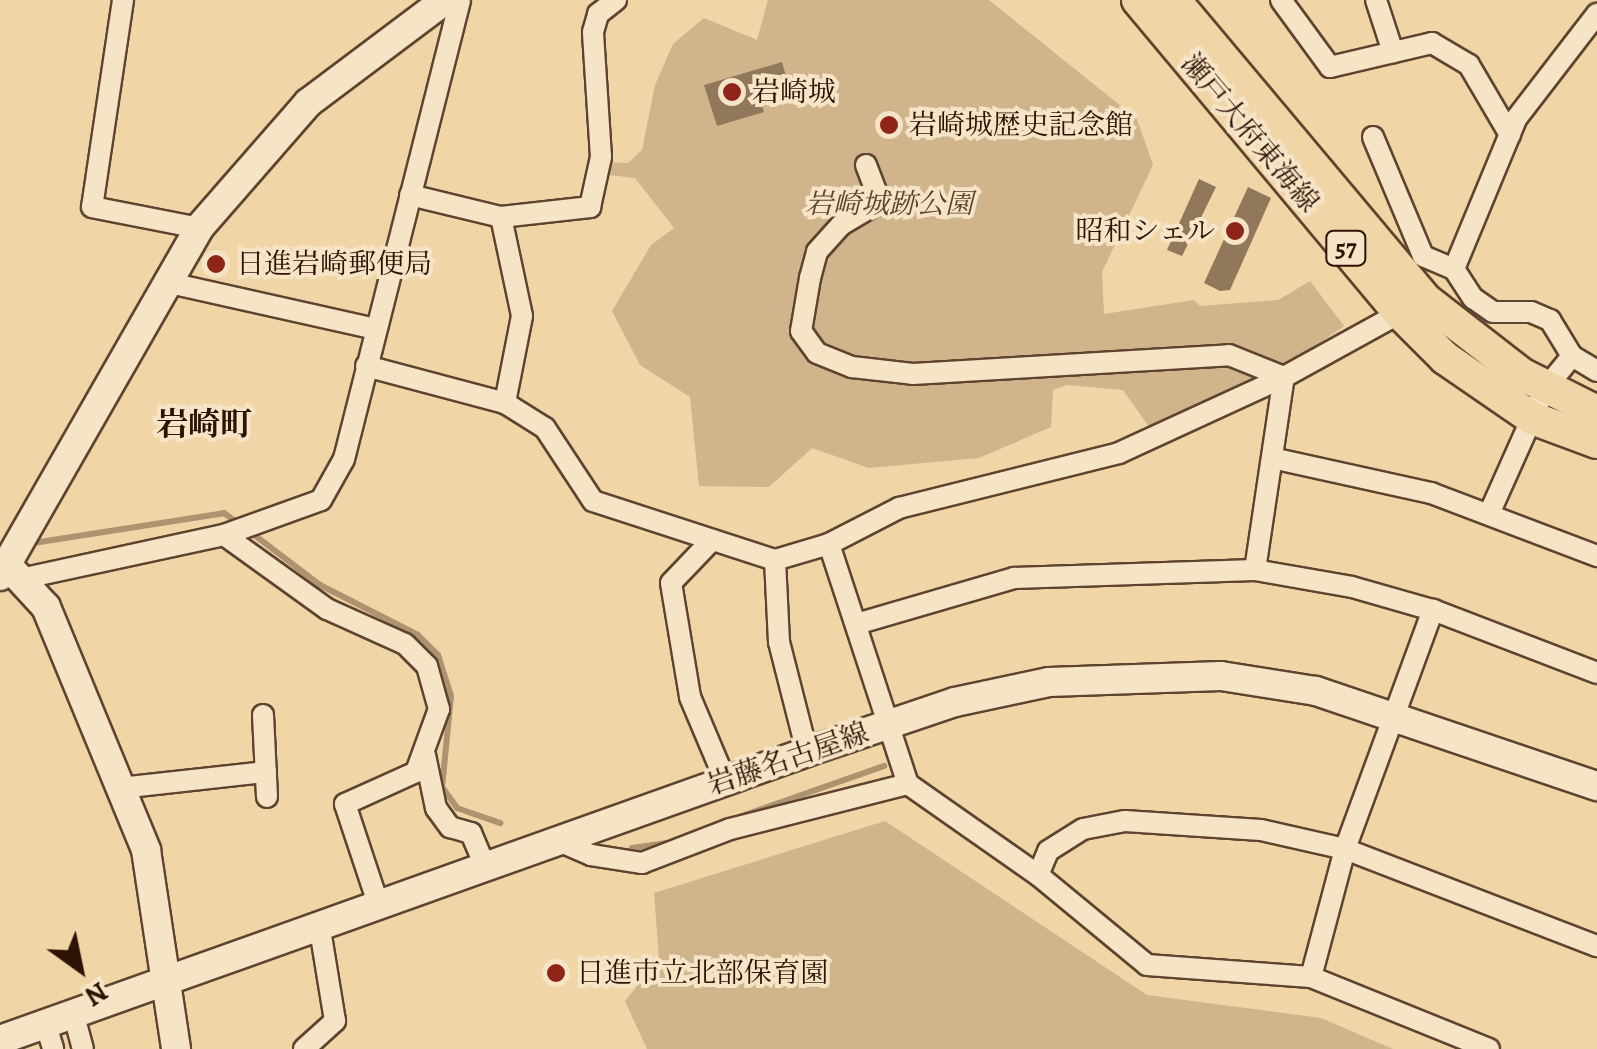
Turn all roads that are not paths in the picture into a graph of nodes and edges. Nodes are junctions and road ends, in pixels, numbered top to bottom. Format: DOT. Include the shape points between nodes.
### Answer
graph roads {
  1 [pos="123,0"];
  2 [pos="445,0"];
  3 [pos="460,0"];
  4 [pos="616,0"];
  5 [pos="1138,0"];
  6 [pos="1174,0"];
  7 [pos="1281,0"];
  8 [pos="1376,0"];
  9 [pos="1595,23"];
  10 [pos="1393,52"];
  11 [pos="1510,136"];
  12 [pos="1373,138"];
  13 [pos="866,166"];
  14 [pos="410,194"];
  15 [pos="501,217"];
  16 [pos="199,228"];
  17 [pos="1454,269"];
  18 [pos="164,282"];
  19 [pos="1400,313"];
  20 [pos="375,329"];
  21 [pos="1572,356"];
  22 [pos="366,366"];
  23 [pos="1597,372"];
  24 [pos="1284,377"];
  25 [pos="505,403"];
  26 [pos="1539,403"];
  27 [pos="1597,412"];
  28 [pos="1597,442"];
  29 [pos="1276,459"];
  30 [pos="1489,514"];
  31 [pos="230,533"];
  32 [pos="712,540"];
  33 [pos="829,544"];
  34 [pos="1597,556"];
  35 [pos="775,560"];
  36 [pos="15,564"];
  37 [pos="1255,570"];
  38 [pos="1433,610"];
  39 [pos="856,624"];
  40 [pos="1597,673"];
  41 [pos="1394,714"];
  42 [pos="263,715"];
  43 [pos="892,724"];
  44 [pos="807,752"];
  45 [pos="425,755"];
  46 [pos="266,772"];
  47 [pos="726,780"];
  48 [pos="908,784"];
  49 [pos="1597,786"];
  50 [pos="120,788"];
  51 [pos="267,796"];
  52 [pos="554,839"];
  53 [pos="1345,848"];
  54 [pos="484,863"];
  55 [pos="1038,875"];
  56 [pos="377,900"];
  57 [pos="319,923"];
  58 [pos="1597,946"];
  59 [pos="1310,978"];
  60 [pos="166,979"];
  61 [pos="73,1012"];
  62 [pos="49,1035"];
  63 [pos="0,1040"];
  64 [pos="82,1049"];
  65 [pos="176,1049"];
  66 [pos="304,1049"];
  67 [pos="1489,1049"];
  1 -- 16 [label="street" via="92,207"];
  2 -- 16 [label="main road" via="308,103"];
  3 -- 14 [label="street"];
  4 -- 15 [label="street" via="598,14 592,32 601,157 590,207"];
  5 -- 19 [label="main road, 瀬戸大府東海線 / 57"];
  6 -- 26 [label="main road, 瀬戸大府東海線 / 57" via="1427,301"];
  7 -- 10 [label="street" via="1330,68"];
  8 -- 10 [label="street"];
  9 -- 11 [label="street" via="1536,88"];
  10 -- 11 [label="street" via="1432,43 1469,65"];
  11 -- 17 [label="street"];
  12 -- 17 [label="street" via="1423,256"];
  13 -- 24 [label="street" via="880,202 841,225 817,252 810,278 801,331 817,353 852,367 913,374 1230,355"];
  14 -- 15 [label="street"];
  14 -- 20 [label="street"];
  15 -- 25 [label="street" via="522,316"];
  16 -- 18 [label="main road"];
  17 -- 21 [label="street" via="1473,298 1493,312 1531,312 1550,320"];
  18 -- 20 [label="street"];
  18 -- 36 [label="main road"];
  19 -- 24 [label="street"];
  19 -- 26 [label="main road, 瀬戸大府東海線 / 57" via="1476,382"];
  20 -- 22 [label="street"];
  21 -- 23 [label="street"];
  21 -- 26 [label="street"];
  22 -- 25 [label="street"];
  22 -- 31 [label="street" via="344,459 321,500"];
  24 -- 29 [label="street"];
  24 -- 33 [label="street" via="1119,453 898,508"];
  25 -- 32 [label="street" via="545,428 593,501"];
  26 -- 27 [label="main road, 瀬戸大府東海線 / 57"];
  26 -- 28 [label="main road, 瀬戸大府東海線 / 57"];
  26 -- 30 [label="street"];
  29 -- 30 [label="street" via="1431,493"];
  29 -- 37 [label="street"];
  30 -- 34 [label="street"];
  31 -- 36 [label="street"];
  31 -- 45 [label="street" via="327,609 405,644 426,666 439,709"];
  32 -- 35 [label="street"];
  32 -- 47 [label="street" via="671,582 690,696"];
  33 -- 35 [label="street"];
  33 -- 39 [label="street"];
  35 -- 44 [label="street" via="779,642"];
  36 -- 50 [label="main road" via="46,607"];
  37 -- 38 [label="street"];
  37 -- 39 [label="street" via="1014,578"];
  38 -- 40 [label="street"];
  38 -- 41 [label="street"];
  39 -- 43 [label="street"];
  41 -- 43 [label="main road, 岩藤名古屋線" via="1316,691 1221,676 1143,675 1049,682"];
  41 -- 49 [label="main road, 岩藤名古屋線"];
  41 -- 53 [label="street"];
  42 -- 46 [label="street"];
  43 -- 44 [label="main road, 岩藤名古屋線"];
  43 -- 48 [label="street"];
  44 -- 47 [label="main road, 岩藤名古屋線"];
  45 -- 54 [label="street" via="436,808 450,826 472,833"];
  45 -- 56 [label="street" via="416,772 345,804"];
  46 -- 50 [label="street"];
  46 -- 51 [label="street"];
  47 -- 52 [label="main road, 岩藤名古屋線"];
  48 -- 52 [label="street" via="730,830 642,863 591,855"];
  48 -- 55 [label="street"];
  50 -- 60 [label="main road" via="146,850"];
  52 -- 54 [label="main road, 岩藤名古屋線"];
  53 -- 55 [label="street" via="1261,830 1125,821 1084,829 1048,851"];
  53 -- 58 [label="street"];
  53 -- 59 [label="street"];
  54 -- 56 [label="main road, 岩藤名古屋線"];
  55 -- 59 [label="street" via="1147,965"];
  56 -- 57 [label="main road, 岩藤名古屋線"];
  57 -- 60 [label="main road, 岩藤名古屋線"];
  57 -- 66 [label="street" via="335,1021"];
  59 -- 67 [label="street"];
  60 -- 61 [label="main road, 岩藤名古屋線"];
  60 -- 65 [label="main road"];
  61 -- 62 [label="main road, 岩藤名古屋線"];
  61 -- 64 [label="street"];
  62 -- 63 [label="main road, 岩藤名古屋線"];
}
